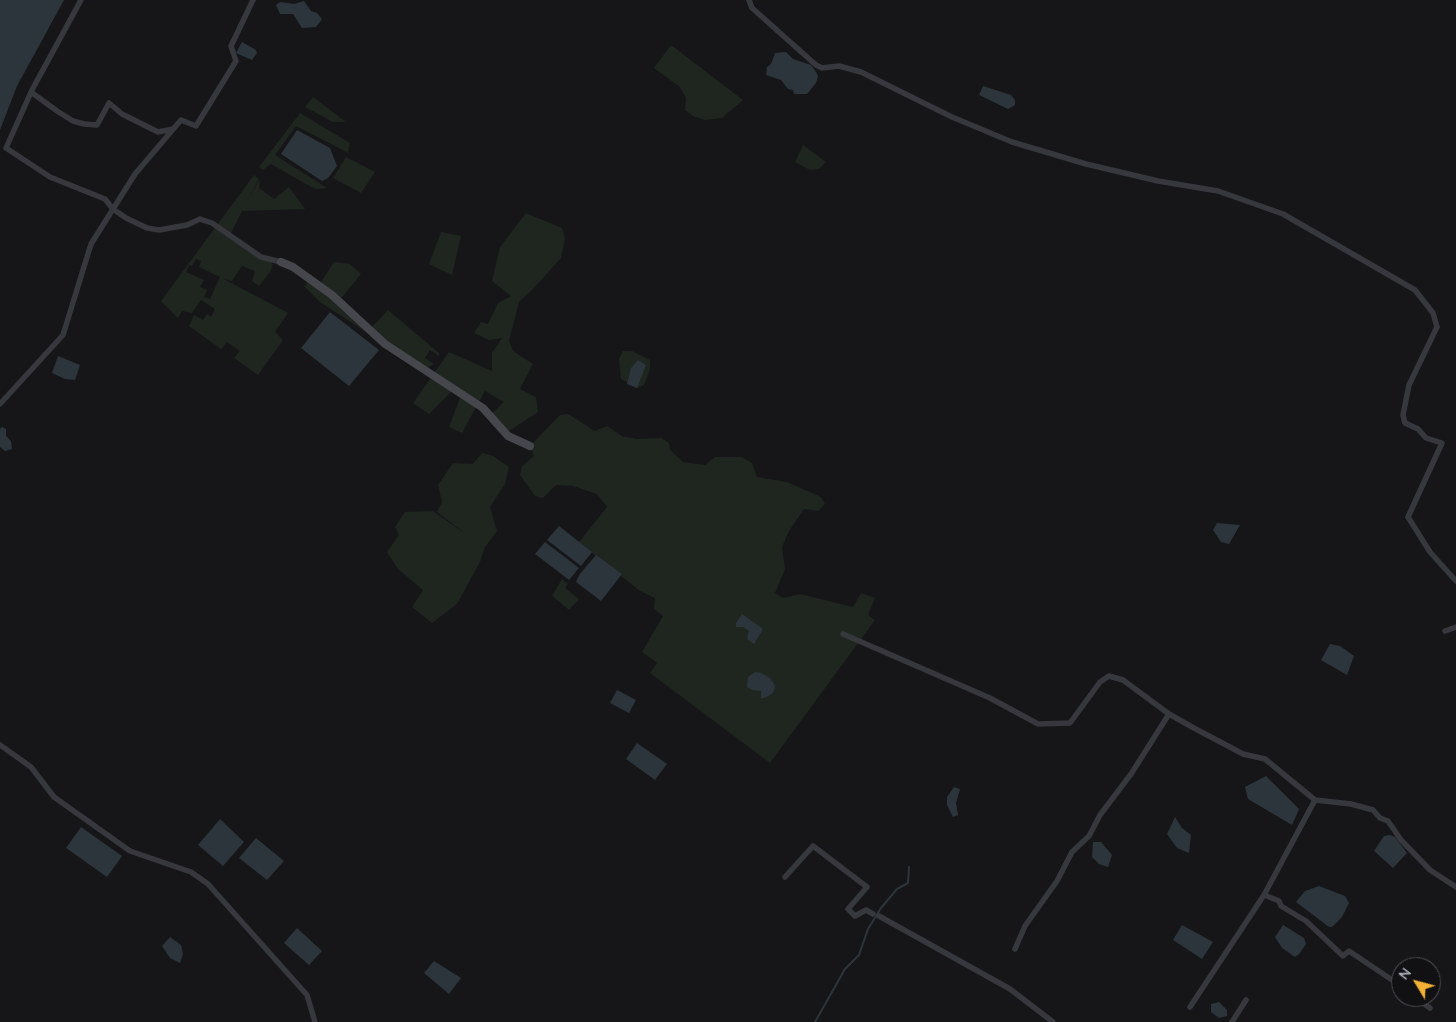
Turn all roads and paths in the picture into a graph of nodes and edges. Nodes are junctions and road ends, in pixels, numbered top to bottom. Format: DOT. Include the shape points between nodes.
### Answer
graph roads {
  1 [pos="81,0"];
  2 [pos="252,0"];
  3 [pos="749,0"];
  4 [pos="32,92"];
  5 [pos="173,129"];
  6 [pos="113,209"];
  7 [pos="282,262"];
  8 [pos="0,404"];
  9 [pos="530,446"];
  10 [pos="1456,581"];
  11 [pos="1456,627"];
  12 [pos="1445,631"];
  13 [pos="843,634"];
  14 [pos="1169,714"];
  15 [pos="0,745"];
  16 [pos="1315,800"];
  17 [pos="785,877"];
  18 [pos="1456,887"];
  19 [pos="1264,895"];
  20 [pos="1015,949"];
  21 [pos="1391,979"];
  22 [pos="1246,1000"];
  23 [pos="1190,1007"];
  24 [pos="315,1022"];
  25 [pos="1053,1022"];
  26 [pos="1232,1022"];
  1 -- 4 [label="street"];
  2 -- 5 [label="street" via="231,46 236,61 212,101 196,126 181,120"];
  3 -- 10 [label="street" via="752,8 822,68 839,66 861,72 952,117 1012,142 1086,164 1218,191 1283,214 1415,290 1433,313 1437,327 1409,385 1403,415 1405,423 1418,429 1426,438 1442,443 1408,518 1430,552"];
  4 -- 5 [label="street" via="73,121 84,124 97,125 109,103 122,114 158,132"];
  4 -- 6 [label="street" via="6,148 50,177 105,199"];
  5 -- 6 [label="street" via="135,174"];
  6 -- 7 [label="street" via="147,228 159,230 200,219 212,223 261,256"];
  6 -- 8 [label="street" via="91,244 63,335"];
  7 -- 9 [label="street" via="332,295 385,344 483,408 508,436"];
  11 -- 12 [label="street"];
  13 -- 14 [label="street" via="990,698 1038,724 1070,722 1100,682 1109,676 1123,680"];
  14 -- 16 [label="street" via="1243,754 1265,759"];
  14 -- 20 [label="street" via="1089,836 1072,852 1057,881 1025,926"];
  15 -- 24 [label="street" via="31,767 54,797 130,851 192,872 208,884 308,995"];
  16 -- 18 [label="street" via="1373,810 1388,821 1430,870"];
  16 -- 19 [label="street"];
  17 -- 25 [label="street" via="813,846 867,887 848,909 856,916 866,910 876,915 1010,989"];
  19 -- 21 [label="street" via="1279,901 1281,906 1306,921 1343,956 1349,951"];
  19 -- 23 [label="street"];
  22 -- 26 [label="street"];
}
